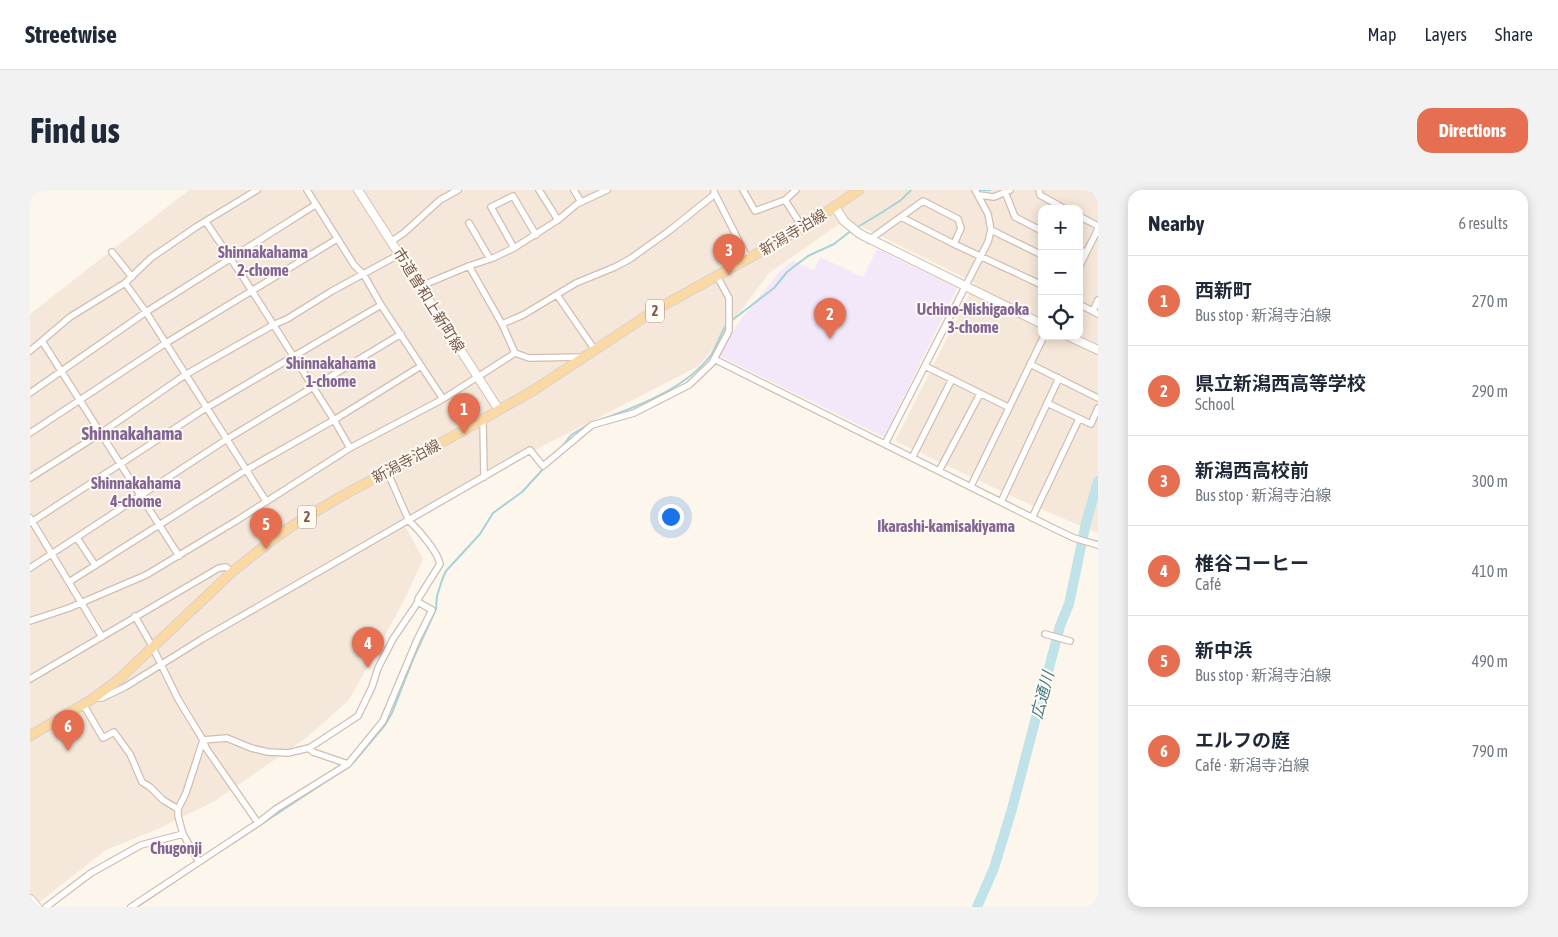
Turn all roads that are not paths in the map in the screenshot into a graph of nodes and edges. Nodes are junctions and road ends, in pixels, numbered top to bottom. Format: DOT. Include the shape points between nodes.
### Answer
graph roads {
  1 [pos="257,190"];
  2 [pos="307,190"];
  3 [pos="458,190"];
  4 [pos="539,190"];
  5 [pos="574,190"];
  6 [pos="744,190"];
  7 [pos="796,190"];
  8 [pos="859,190"];
  9 [pos="1039,190"];
  10 [pos="1094,190"];
  11 [pos="361,191"];
  12 [pos="604,191"];
  13 [pos="1008,191"];
  14 [pos="714,192"];
  15 [pos="1098,192"];
  16 [pos="977,193"];
  17 [pos="784,200"];
  18 [pos="581,202"];
  19 [pos="315,205"];
  20 [pos="1058,205"];
  21 [pos="835,207"];
  22 [pos="901,217"];
  23 [pos="1083,219"];
  24 [pos="558,220"];
  25 [pos="206,222"];
  26 [pos="469,223"];
  27 [pos="803,228"];
  28 [pos="1098,228"];
  29 [pos="1038,229"];
  30 [pos="991,230"];
  31 [pos="536,235"];
  32 [pos="337,239"];
  33 [pos="869,240"];
  34 [pos="392,241"];
  35 [pos="954,244"];
  36 [pos="514,248"];
  37 [pos="112,252"];
  38 [pos="1083,252"];
  39 [pos="1038,253"];
  40 [pos="1086,253"];
  41 [pos="400,254"];
  42 [pos="982,257"];
  43 [pos="230,258"];
  44 [pos="490,259"];
  45 [pos="748,259"];
  46 [pos="1083,259"];
  47 [pos="469,266"];
  48 [pos="364,274"];
  49 [pos="717,276"];
  50 [pos="132,278"];
  51 [pos="125,283"];
  52 [pos="1038,284"];
  53 [pos="421,286"];
  54 [pos="966,287"];
  55 [pos="252,291"];
  56 [pos="557,295"];
  57 [pos="1098,300"];
  58 [pos="381,305"];
  59 [pos="1083,306"];
  60 [pos="146,312"];
  61 [pos="1095,312"];
  62 [pos="1038,322"];
  63 [pos="502,324"];
  64 [pos="273,325"];
  65 [pos="401,334"];
  66 [pos="1042,340"];
  67 [pos="1077,340"];
  68 [pos="42,342"];
  69 [pos="166,343"];
  70 [pos="595,350"];
  71 [pos="1098,350"];
  72 [pos="30,351"];
  73 [pos="515,353"];
  74 [pos="294,357"];
  75 [pos="585,357"];
  76 [pos="714,359"];
  77 [pos="1030,364"];
  78 [pos="421,366"];
  79 [pos="925,366"];
  80 [pos="62,371"];
  81 [pos="185,375"];
  82 [pos="477,376"];
  83 [pos="1059,378"];
  84 [pos="952,380"];
  85 [pos="313,387"];
  86 [pos="30,393"];
  87 [pos="980,394"];
  88 [pos="1098,398"];
  89 [pos="443,399"];
  90 [pos="80,400"];
  91 [pos="1047,402"];
  92 [pos="1008,407"];
  93 [pos="206,408"];
  94 [pos="1098,408"];
  95 [pos="499,410"];
  96 [pos="1079,418"];
  97 [pos="334,420"];
  98 [pos="483,420"];
  99 [pos="30,433"];
  100 [pos="101,433"];
  101 [pos="227,439"];
  102 [pos="885,444"];
  103 [pos="350,448"];
  104 [pos="912,458"];
  105 [pos="120,465"];
  106 [pos="246,470"];
  107 [pos="388,471"];
  108 [pos="939,471"];
  109 [pos="484,477"];
  110 [pos="30,478"];
  111 [pos="970,486"];
  112 [pos="141,495"];
  113 [pos="266,501"];
  114 [pos="1001,502"];
  115 [pos="1032,518"];
  116 [pos="31,521"];
  117 [pos="408,521"];
  118 [pos="159,524"];
  119 [pos="77,538"];
  120 [pos="1098,545"];
  121 [pos="52,554"];
  122 [pos="179,556"];
  123 [pos="95,565"];
  124 [pos="30,568"];
  125 [pos="232,572"];
  126 [pos="69,582"];
  127 [pos="418,602"];
  128 [pos="81,603"];
  129 [pos="135,616"];
  130 [pos="30,621"];
  131 [pos="1047,635"];
  132 [pos="102,637"];
  133 [pos="1070,641"];
  134 [pos="152,646"];
  135 [pos="161,664"];
  136 [pos="30,680"];
  137 [pos="94,698"];
  138 [pos="83,704"];
  139 [pos="30,736"];
  140 [pos="203,740"];
  141 [pos="309,748"];
  142 [pos="348,764"];
  143 [pos="178,809"];
  144 [pos="258,824"];
  145 [pos="183,834"];
  146 [pos="199,862"];
  147 [pos="30,899"];
  148 [pos="37,907"];
  149 [pos="46,907"];
  150 [pos="131,907"];
  1 -- 25 [label="street"];
  2 -- 19 [label="street"];
  3 -- 34 [label="street" via="440,200"];
  4 -- 24 [label="street"];
  5 -- 18 [label="street"];
  6 -- 17 [label="street" via="755,211"];
  7 -- 17 [label="street"];
  8 -- 21 [label="main road, 新潟寺泊線 / 2"];
  9 -- 20 [label="street" via="1040,195"];
  10 -- 15 [label="street"];
  11 -- 34 [label="street, 市道曽和上新町線"];
  12 -- 18 [label="street"];
  13 -- 16 [label="street" via="994,197"];
  13 -- 29 [label="street" via="1015,217"];
  14 -- 45 [label="street"];
  14 -- 56 [label="street" via="630,259 576,282"];
  16 -- 30 [label="street" via="988,214"];
  17 -- 27 [label="street"];
  18 -- 24 [label="street"];
  19 -- 32 [label="street"];
  19 -- 43 [label="street"];
  21 -- 27 [label="main road, 新潟寺泊線 / 2"];
  21 -- 33 [label="street" via="850,227"];
  22 -- 33 [label="street"];
  22 -- 35 [label="street"];
  22 -- 35 [label="street" via="923,201 949,214 958,219 961,228"];
  23 -- 28 [label="street"];
  24 -- 31 [label="street"];
  25 -- 43 [label="street"];
  25 -- 50 [label="street" via="151,258"];
  26 -- 44 [label="street"];
  27 -- 45 [label="main road, 新潟寺泊線 / 2"];
  28 -- 40 [label="street"];
  30 -- 39 [label="street"];
  30 -- 42 [label="street"];
  31 -- 36 [label="street"];
  31 -- 36 [label="street" via="514,196 491,207"];
  32 -- 48 [label="street"];
  32 -- 55 [label="street"];
  33 -- 54 [label="street"];
  34 -- 41 [label="street, 市道曽和上新町線"];
  35 -- 42 [label="street"];
  36 -- 44 [label="street"];
  37 -- 50 [label="street"];
  38 -- 40 [label="street"];
  40 -- 46 [label="street"];
  41 -- 48 [label="street"];
  41 -- 53 [label="street, 市道曽和上新町線"];
  42 -- 52 [label="street"];
  42 -- 54 [label="street"];
  43 -- 55 [label="street"];
  43 -- 60 [label="street"];
  44 -- 47 [label="street"];
  45 -- 49 [label="main road, 新潟寺泊線 / 2"];
  47 -- 53 [label="street"];
  47 -- 63 [label="street"];
  48 -- 58 [label="street"];
  48 -- 64 [label="street"];
  49 -- 70 [label="main road, 新潟寺泊線 / 2" via="657,309"];
  49 -- 76 [label="street" via="729,298 729,331"];
  50 -- 51 [label="street"];
  51 -- 60 [label="street"];
  51 -- 68 [label="street" via="70,317"];
  53 -- 82 [label="street, 市道曽和上新町線"];
  54 -- 62 [label="street"];
  54 -- 79 [label="street"];
  55 -- 64 [label="street"];
  55 -- 69 [label="street"];
  56 -- 63 [label="street"];
  56 -- 70 [label="street"];
  57 -- 61 [label="street"];
  58 -- 65 [label="street"];
  58 -- 74 [label="street"];
  59 -- 61 [label="street"];
  60 -- 69 [label="street"];
  60 -- 80 [label="street"];
  63 -- 73 [label="street"];
  64 -- 74 [label="street"];
  64 -- 81 [label="street"];
  65 -- 78 [label="street"];
  65 -- 85 [label="street"];
  66 -- 77 [label="street"];
  67 -- 71 [label="street"];
  68 -- 72 [label="street"];
  68 -- 80 [label="street"];
  69 -- 81 [label="street"];
  69 -- 90 [label="street"];
  70 -- 75 [label="main road, 新潟寺泊線 / 2"];
  73 -- 75 [label="street" via="529,358"];
  73 -- 82 [label="street"];
  74 -- 85 [label="street"];
  74 -- 93 [label="street"];
  75 -- 95 [label="main road, 新潟寺泊線 / 2"];
  76 -- 102 [label="street"];
  76 -- 109 [label="street" via="689,385 634,413 592,425 543,466 530,450"];
  77 -- 83 [label="street"];
  77 -- 92 [label="street"];
  78 -- 89 [label="street"];
  78 -- 97 [label="street"];
  79 -- 84 [label="street"];
  79 -- 102 [label="street"];
  80 -- 86 [label="street"];
  80 -- 90 [label="street"];
  81 -- 93 [label="street"];
  81 -- 100 [label="street"];
  82 -- 89 [label="street"];
  82 -- 95 [label="street, 市道曽和上新町線"];
  83 -- 88 [label="street"];
  83 -- 91 [label="street"];
  84 -- 87 [label="street"];
  84 -- 104 [label="street"];
  85 -- 97 [label="street"];
  85 -- 101 [label="street"];
  87 -- 92 [label="street"];
  87 -- 108 [label="street"];
  89 -- 103 [label="street"];
  90 -- 99 [label="street"];
  90 -- 100 [label="street"];
  91 -- 96 [label="street"];
  91 -- 114 [label="street"];
  92 -- 111 [label="street"];
  93 -- 101 [label="street"];
  93 -- 105 [label="street"];
  94 -- 96 [label="street" via="1091,424"];
  95 -- 98 [label="main road, 新潟寺泊線 / 2"];
  96 -- 115 [label="street"];
  97 -- 103 [label="street"];
  97 -- 106 [label="street"];
  98 -- 107 [label="main road, 新潟寺泊線 / 2"];
  98 -- 109 [label="street"];
  100 -- 105 [label="street"];
  100 -- 110 [label="street"];
  101 -- 106 [label="street"];
  101 -- 112 [label="street"];
  102 -- 104 [label="street"];
  103 -- 113 [label="street"];
  104 -- 108 [label="street"];
  105 -- 112 [label="street"];
  105 -- 116 [label="street"];
  106 -- 113 [label="street"];
  106 -- 118 [label="street"];
  107 -- 117 [label="street"];
  107 -- 125 [label="main road, 新潟寺泊線 / 2" via="295,524"];
  108 -- 111 [label="street"];
  109 -- 117 [label="street"];
  111 -- 114 [label="street"];
  112 -- 118 [label="street"];
  112 -- 119 [label="street"];
  113 -- 122 [label="street"];
  114 -- 115 [label="street"];
  115 -- 120 [label="street"];
  116 -- 121 [label="street"];
  117 -- 127 [label="street" via="440,560"];
  117 -- 135 [label="street"];
  118 -- 122 [label="street"];
  118 -- 123 [label="street"];
  119 -- 121 [label="street"];
  119 -- 123 [label="street"];
  121 -- 124 [label="street"];
  121 -- 126 [label="street"];
  122 -- 128 [label="street" via="146,576"];
  123 -- 126 [label="street"];
  125 -- 129 [label="street" via="226,567 219,568"];
  125 -- 134 [label="main road, 新潟寺泊線 / 2"];
  126 -- 128 [label="street"];
  127 -- 141 [label="street" via="393,639 358,716"];
  127 -- 142 [label="street" via="432,610 429,617 383,721"];
  128 -- 130 [label="street"];
  128 -- 132 [label="street"];
  129 -- 132 [label="street"];
  129 -- 134 [label="street"];
  131 -- 133 [label="street"];
  132 -- 136 [label="street"];
  134 -- 135 [label="street"];
  134 -- 137 [label="main road, 新潟寺泊線 / 2" via="118,680"];
  135 -- 137 [label="street" via="102,698"];
  135 -- 140 [label="street"];
  137 -- 138 [label="main road, 新潟寺泊線 / 2"];
  138 -- 139 [label="main road, 新潟寺泊線 / 2"];
  138 -- 143 [label="street" via="103,738 114,732 130,754 142,782"];
  140 -- 141 [label="street" via="227,738 268,752 288,753"];
  140 -- 143 [label="street" via="189,786"];
  140 -- 144 [label="street"];
  141 -- 142 [label="street"];
  142 -- 144 [label="street"];
  143 -- 145 [label="street"];
  144 -- 146 [label="street"];
  145 -- 146 [label="street"];
  145 -- 149 [label="street" via="141,845 91,873"];
  146 -- 150 [label="street"];
  147 -- 148 [label="street"];
}
